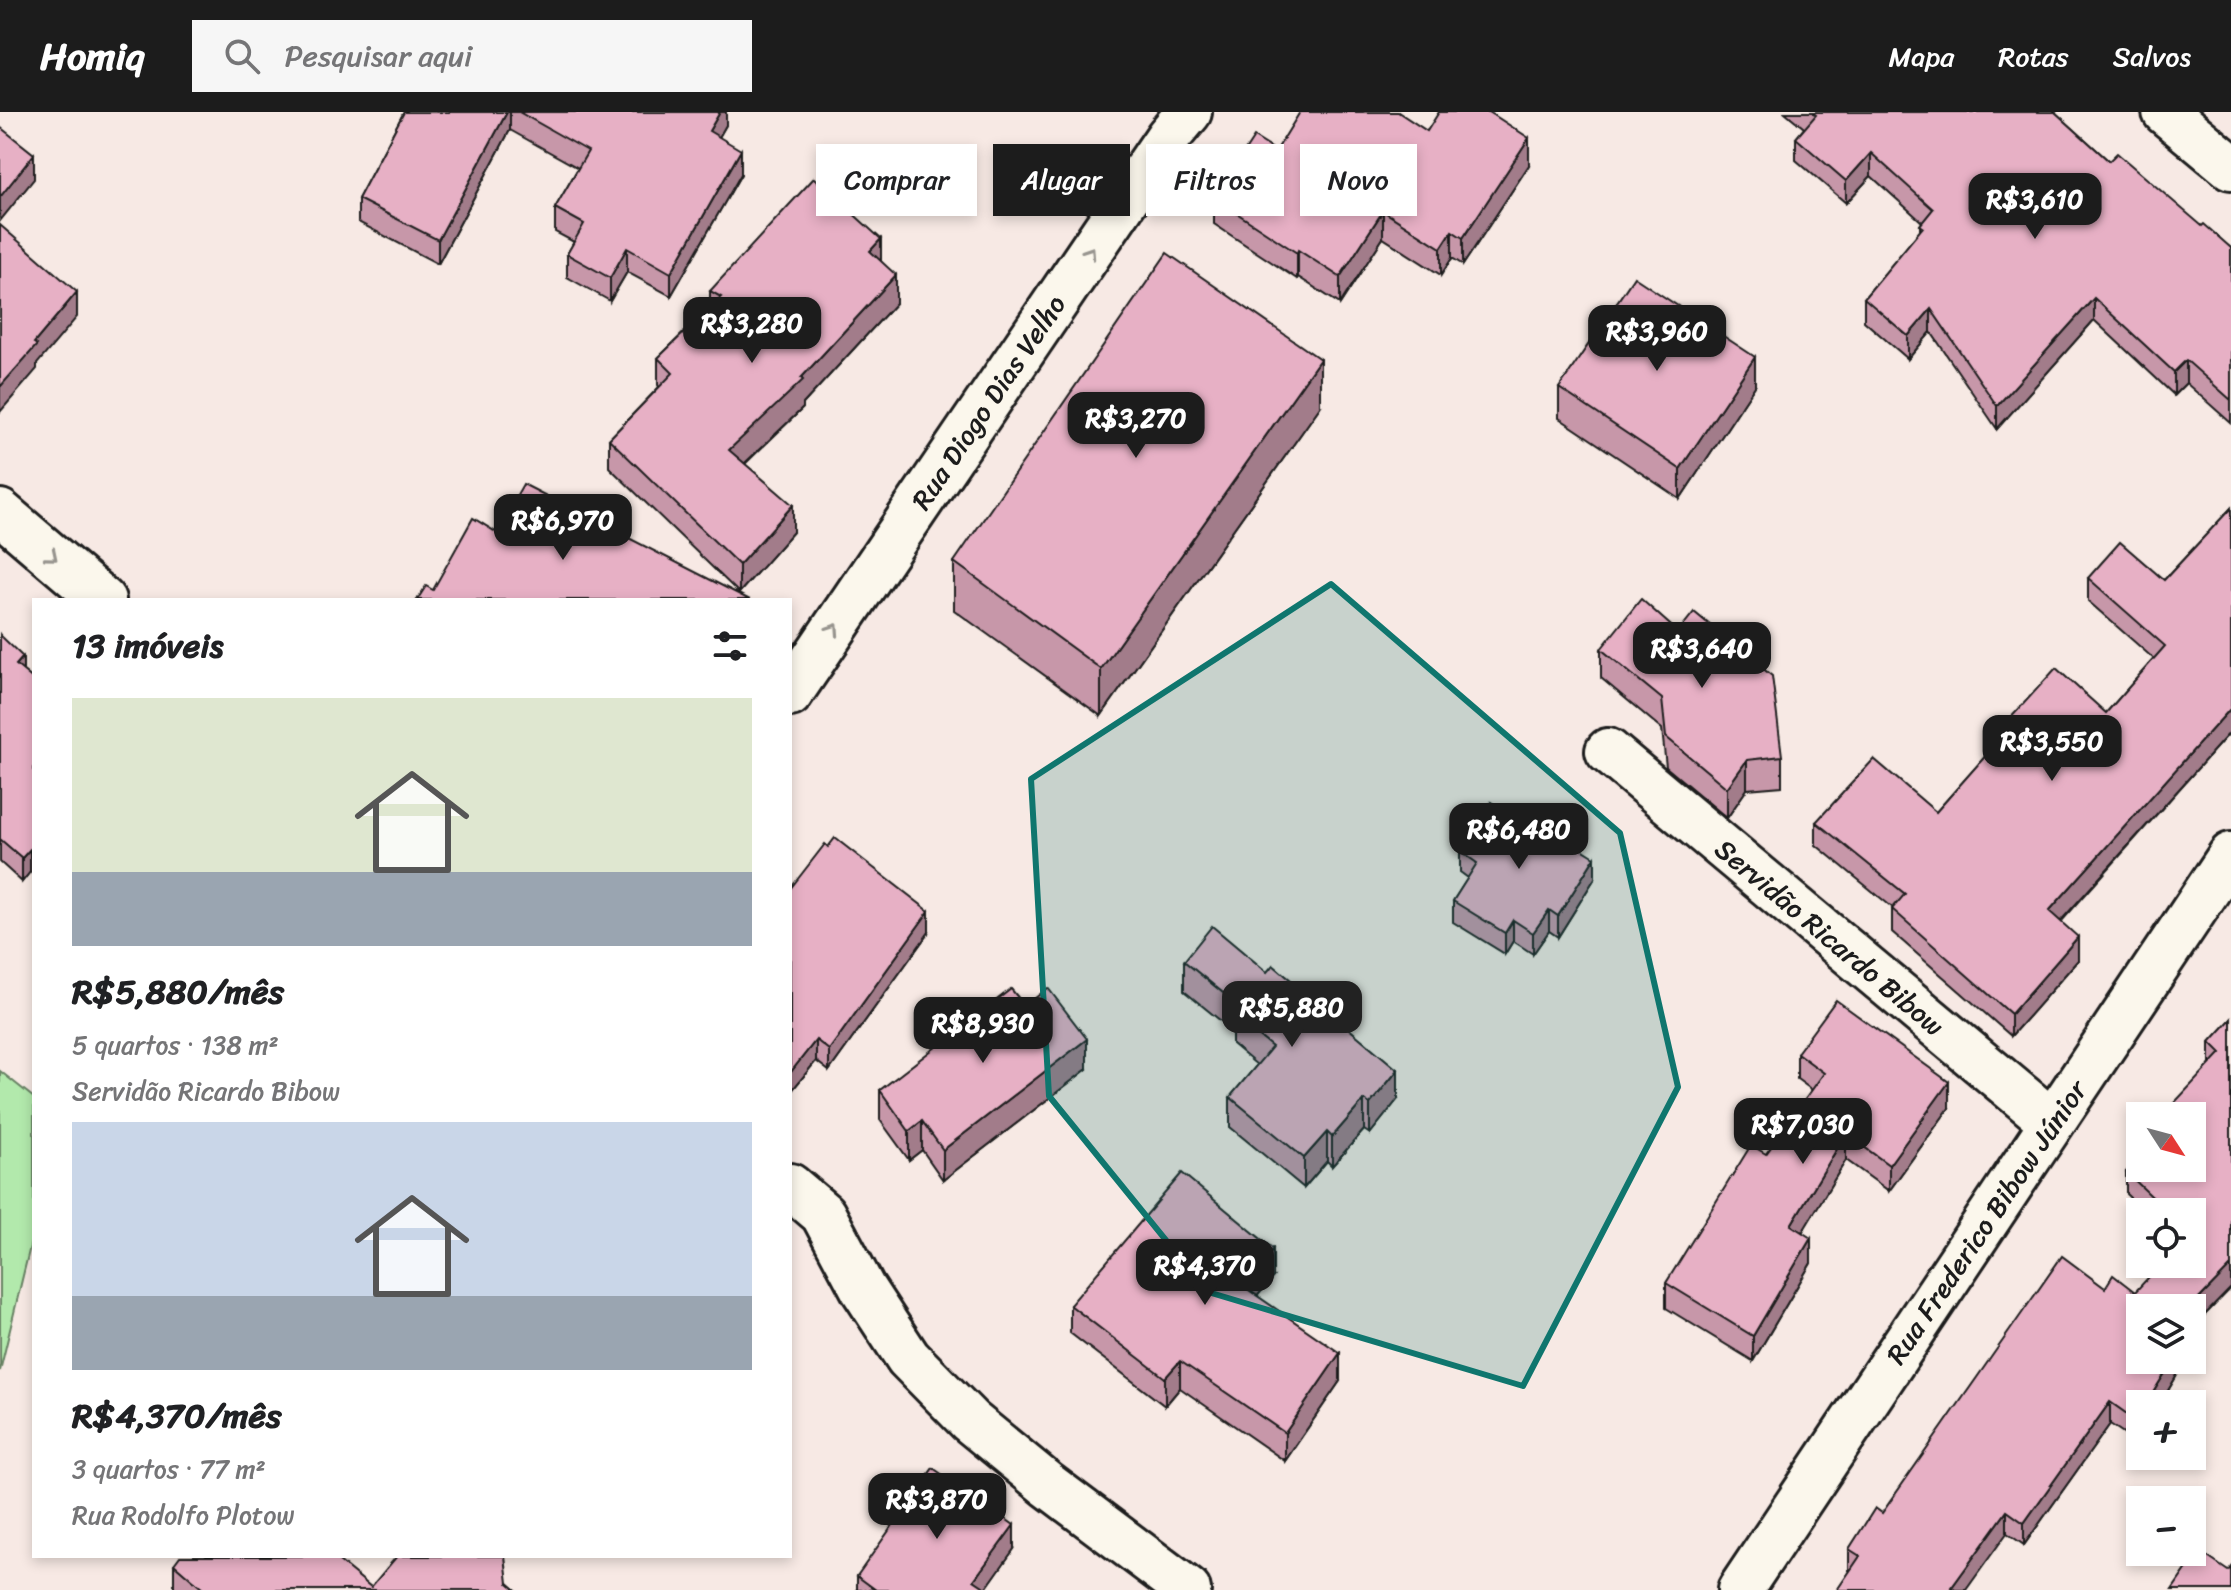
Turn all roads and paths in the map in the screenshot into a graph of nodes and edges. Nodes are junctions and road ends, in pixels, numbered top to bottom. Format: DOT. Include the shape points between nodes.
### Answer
graph roads {
  1 [pos="1189,112"];
  2 [pos="2165,112"];
  3 [pos="2231,167"];
  4 [pos="0,512"];
  5 [pos="101,598"];
  6 [pos="792,691"];
  7 [pos="1608,751"];
  8 [pos="2231,855"];
  9 [pos="2052,1122"];
  10 [pos="792,1188"];
  11 [pos="1188,1590"];
  12 [pos="1740,1590"];
  6 -- 1 [label="street, Rua Diogo Dias Velho, one-way"];
  2 -- 3 [label="street"];
  4 -- 5 [label="street, one-way"];
  7 -- 9 [label="street, Servidão Ricardo Bibow"];
  8 -- 9 [label="street, Rua Frederico Bibow Júnior"];
  9 -- 12 [label="street, Rua Frederico Bibow Júnior"];
  10 -- 11 [label="street" via="823,1214 908,1358 970,1421"];
}
